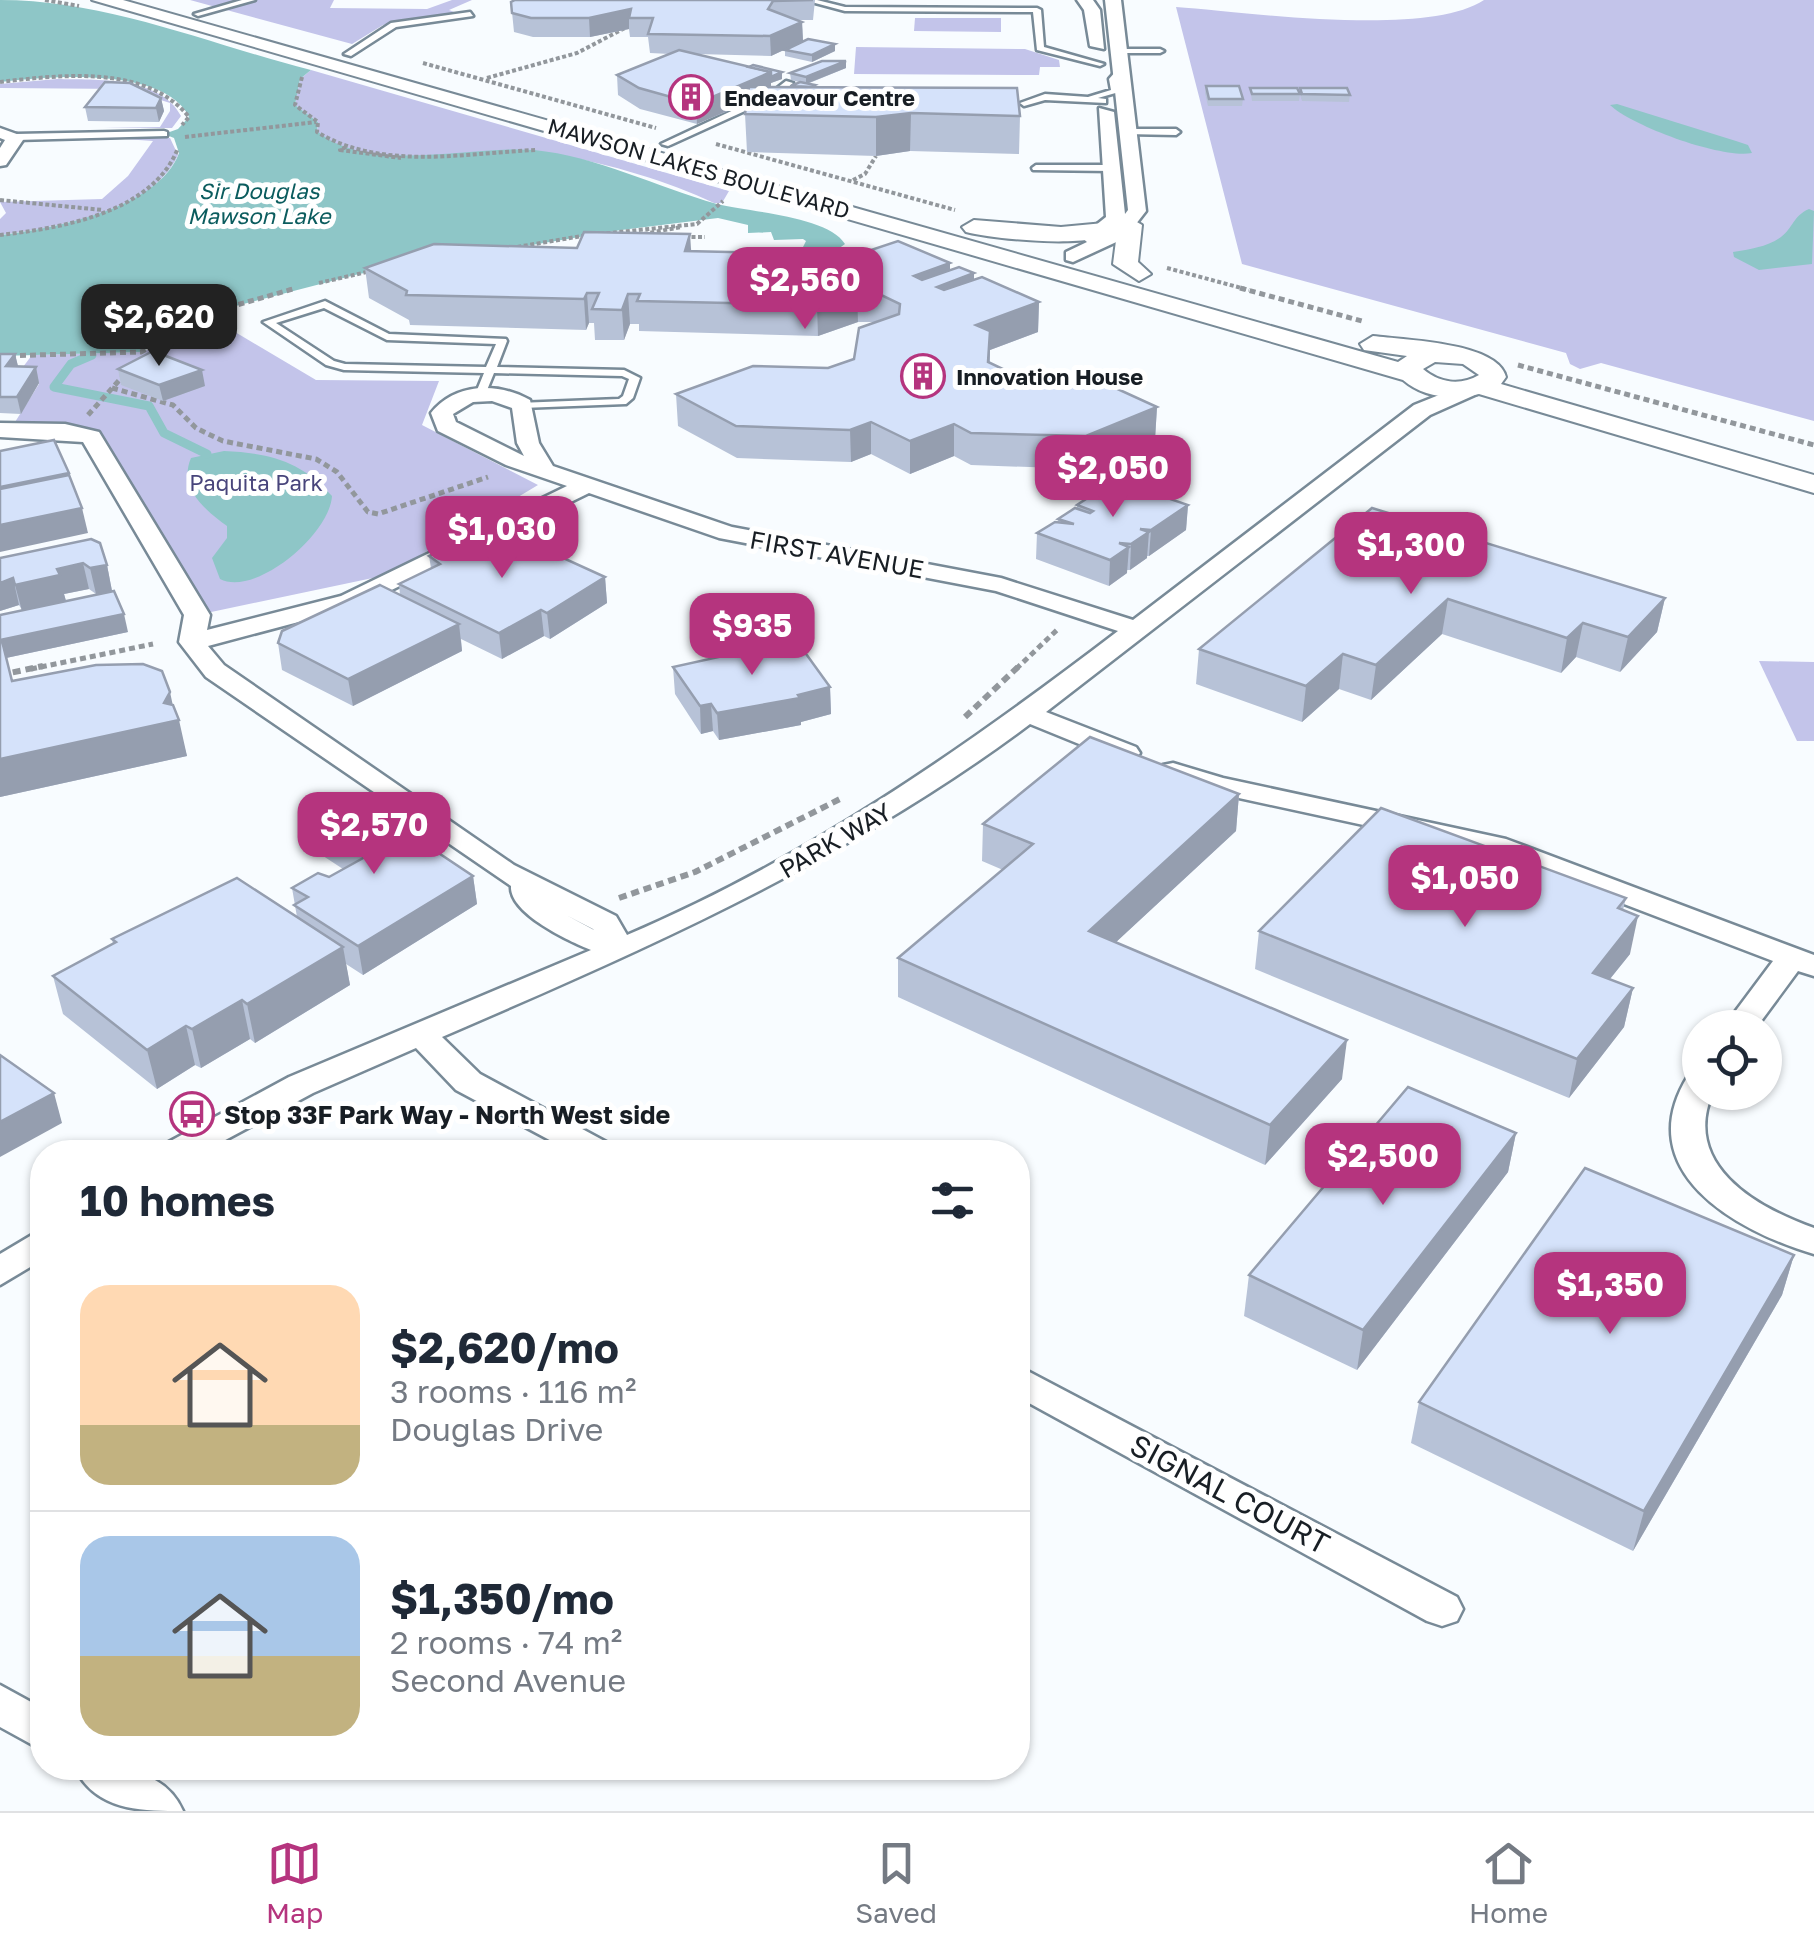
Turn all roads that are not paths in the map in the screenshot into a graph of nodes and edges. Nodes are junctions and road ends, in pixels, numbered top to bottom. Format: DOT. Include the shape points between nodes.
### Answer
graph roads {
  1 [pos="154,0"];
  2 [pos="251,0"];
  3 [pos="808,0"];
  4 [pos="846,0"];
  5 [pos="1023,0"];
  6 [pos="1086,0"];
  7 [pos="1113,0"];
  8 [pos="91,3"];
  9 [pos="822,3"];
  10 [pos="1037,10"];
  11 [pos="198,14"];
  12 [pos="470,14"];
  13 [pos="1116,49"];
  14 [pos="1160,49"];
  15 [pos="348,54"];
  16 [pos="1100,64"];
  17 [pos="1120,72"];
  18 [pos="788,84"];
  19 [pos="1040,84"];
  20 [pos="1100,95"];
  21 [pos="1024,103"];
  22 [pos="1128,130"];
  23 [pos="1176,130"];
  24 [pos="8,135"];
  25 [pos="168,136"];
  26 [pos="665,144"];
  27 [pos="0,161"];
  28 [pos="1036,168"];
  29 [pos="1112,168"];
  30 [pos="947,223"];
  31 [pos="1130,225"];
  32 [pos="1104,230"];
  33 [pos="1062,262"];
  34 [pos="1139,274"];
  35 [pos="1442,353"];
  36 [pos="488,369"];
  37 [pos="1412,376"];
  38 [pos="1479,380"];
  39 [pos="480,395"];
  40 [pos="522,405"];
  41 [pos="1422,410"];
  42 [pos="0,430"];
  43 [pos="1814,461"];
  44 [pos="542,467"];
  45 [pos="590,484"];
  46 [pos="1814,484"];
  47 [pos="1136,629"];
  48 [pos="192,642"];
  49 [pos="1026,714"];
  50 [pos="620,950"];
  51 [pos="1803,962"];
  52 [pos="1756,1010"];
  53 [pos="420,1033"];
  54 [pos="1687,1110"];
  55 [pos="199,1140"];
  56 [pos="576,1140"];
  57 [pos="1814,1241"];
  58 [pos="30,1251"];
  59 [pos="0,1272"];
  60 [pos="1030,1386"];
  61 [pos="1442,1609"];
  62 [pos="0,1704"];
  63 [pos="30,1723"];
  64 [pos="116,1780"];
  65 [pos="161,1811"];
  1 -- 11 [label="street, MAWSON LAKES BOULEVARD"];
  2 -- 11 [label="lane"];
  3 -- 9 [label="lane"];
  4 -- 9 [label="lane"];
  5 -- 10 [label="lane" via="1038,0"];
  6 -- 16 [label="street"];
  7 -- 13 [label="street"];
  8 -- 33 [label="street, MAWSON LAKES BOULEVARD"];
  9 -- 10 [label="lane" via="845,9"];
  10 -- 16 [label="lane" via="1040,48"];
  11 -- 15 [label="street, MAWSON LAKES BOULEVARD"];
  12 -- 15 [label="lane" via="394,25"];
  13 -- 14 [label="lane"];
  13 -- 17 [label="street"];
  15 -- 26 [label="street, MAWSON LAKES BOULEVARD"];
  16 -- 20 [label="street"];
  17 -- 20 [label="lane" via="1114,92"];
  17 -- 22 [label="street"];
  18 -- 26 [label="lane"];
  19 -- 20 [label="lane" via="1050,93"];
  20 -- 21 [label="lane"];
  20 -- 29 [label="street"];
  22 -- 23 [label="lane"];
  22 -- 31 [label="street" via="1138,198"];
  24 -- 25 [label="lane"];
  24 -- 27 [label="street"];
  26 -- 30 [label="street, MAWSON LAKES BOULEVARD"];
  28 -- 29 [label="lane"];
  29 -- 32 [label="street" via="1116,219"];
  30 -- 32 [label="street" via="1028,233"];
  30 -- 33 [label="street, MAWSON LAKES BOULEVARD"];
  31 -- 33 [label="street"];
  31 -- 34 [label="street" via="1125,264"];
  32 -- 33 [label="street" via="1076,245"];
  33 -- 34 [label="street, MAWSON LAKES BOULEVARD"];
  33 -- 37 [label="street, MAWSON LAKES BOULEVARD"];
  34 -- 35 [label="street, MAWSON LAKES BOULEVARD" via="1336,336"];
  35 -- 37 [label="street" via="1411,362"];
  35 -- 38 [label="street, MAWSON LAKES BOULEVARD" via="1469,357"];
  36 -- 36 [label="lane" via="344,367 268,322 326,304 387,336 502,341"];
  36 -- 39 [label="lane"];
  36 -- 40 [label="lane" via="635,378 622,402"];
  37 -- 38 [label="street, MAWSON LAKES BOULEVARD" via="1440,388"];
  37 -- 41 [label="street"];
  38 -- 41 [label="street, PARK WAY"];
  38 -- 43 [label="street"];
  38 -- 46 [label="street"];
  39 -- 40 [label="street"];
  39 -- 44 [label="street, FIRST AVENUE" via="448,406 442,413 446,426"];
  40 -- 44 [label="street" via="528,443"];
  41 -- 47 [label="street, PARK WAY"];
  42 -- 48 [label="street" via="91,437 196,615"];
  44 -- 45 [label="street, FIRST AVENUE"];
  45 -- 47 [label="street, FIRST AVENUE" via="727,533 1001,585"];
  45 -- 48 [label="street" via="350,601"];
  47 -- 49 [label="street, PARK WAY"];
  48 -- 50 [label="street" via="231,686 504,872 563,929"];
  49 -- 50 [label="street, PARK WAY" via="852,832"];
  49 -- 51 [label="street" via="1216,785 1496,845"];
  50 -- 53 [label="street, PARK WAY"];
  51 -- 52 [label="street"];
  53 -- 55 [label="street, PARK WAY" via="301,1085"];
  53 -- 56 [label="street" via="468,1082"];
  54 -- 57 [label="street" via="1687,1147 1699,1169 1735,1205"];
  58 -- 59 [label="street"];
  60 -- 61 [label="street, SIGNAL COURT"];
  62 -- 63 [label="street"];
  64 -- 65 [label="street"];
}
